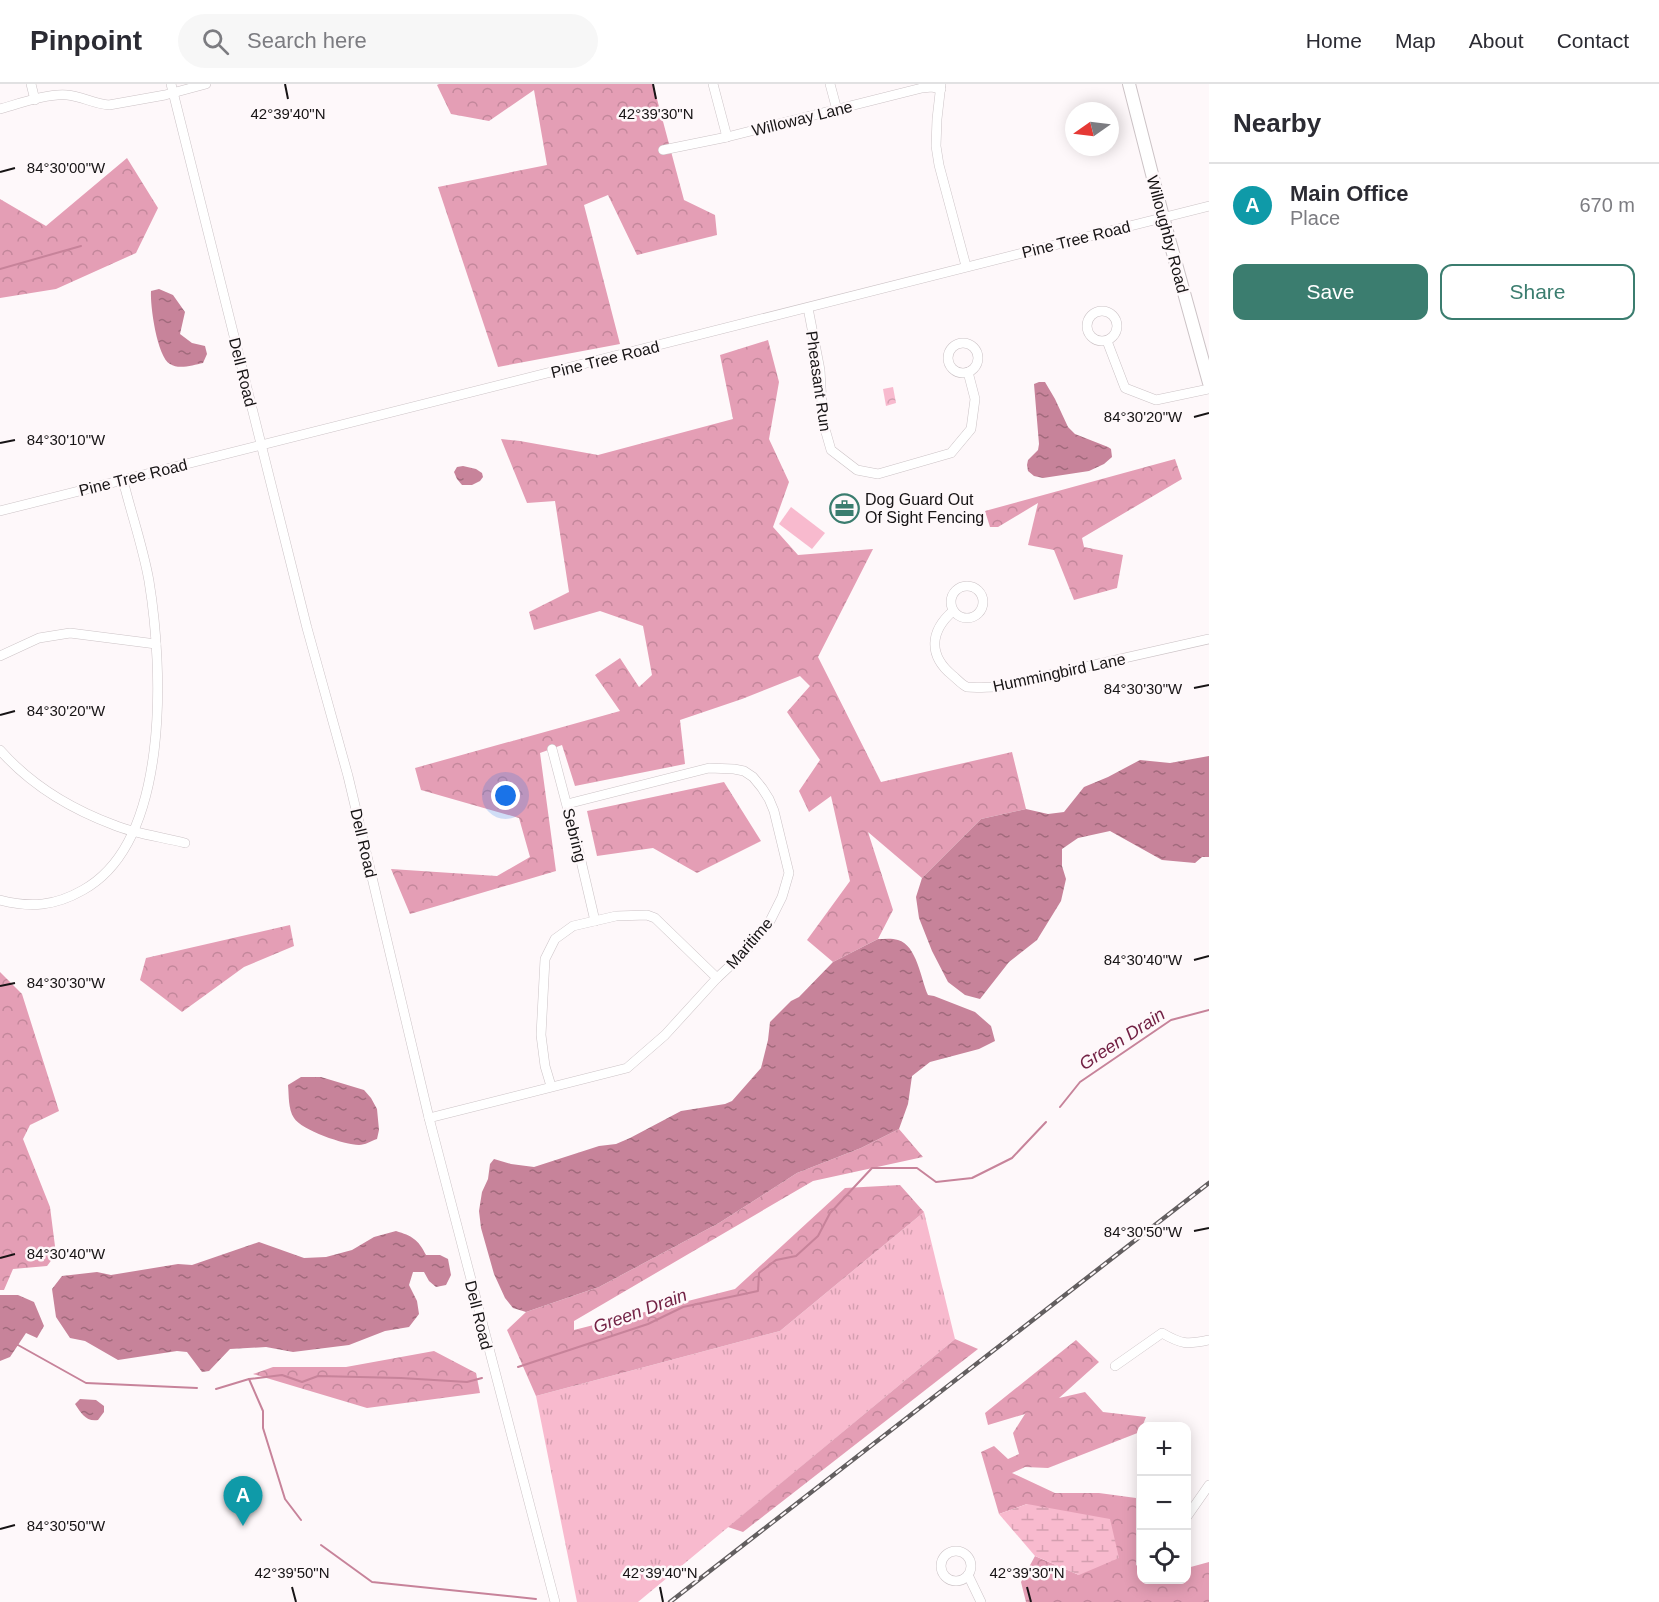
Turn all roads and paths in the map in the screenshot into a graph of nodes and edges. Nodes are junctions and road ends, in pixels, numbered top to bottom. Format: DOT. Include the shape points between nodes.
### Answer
graph roads {
  1 [pos="31,84"];
  2 [pos="206,84"];
  3 [pos="713,84"];
  4 [pos="830,84"];
  5 [pos="1129,84"];
  6 [pos="941,86"];
  7 [pos="172,88"];
  8 [pos="35,100"];
  9 [pos="0,109"];
  10 [pos="837,110"];
  11 [pos="727,137"];
  12 [pos="663,150"];
  13 [pos="1209,206"];
  14 [pos="1163,217"];
  15 [pos="966,266"];
  16 [pos="808,308"];
  17 [pos="1107,341"];
  18 [pos="968,372"];
  19 [pos="1209,383"];
  20 [pos="1209,389"];
  21 [pos="261,446"];
  22 [pos="123,480"];
  23 [pos="0,511"];
  24 [pos="953,611"];
  25 [pos="1209,639"];
  26 [pos="156,644"];
  27 [pos="0,656"];
  28 [pos="552,749"];
  29 [pos="0,750"];
  30 [pos="567,804"];
  31 [pos="135,831"];
  32 [pos="185,843"];
  33 [pos="0,900"];
  34 [pos="595,921"];
  35 [pos="717,978"];
  36 [pos="551,1086"];
  37 [pos="429,1118"];
  38 [pos="1207,1339"];
  39 [pos="1115,1366"];
  40 [pos="1209,1485"];
  41 [pos="1191,1502"];
  42 [pos="1196,1505"];
  43 [pos="1191,1512"];
  44 [pos="968,1575"];
  45 [pos="555,1602"];
  46 [pos="981,1602"];
  1 -- 8 [label="street"];
  2 -- 7 [label="street"];
  3 -- 11 [label="street"];
  4 -- 10 [label="street"];
  5 -- 14 [label="street, Willoughby Road"];
  6 -- 10 [label="street, Willoway Lane"];
  6 -- 15 [label="street" via="936,146"];
  7 -- 8 [label="street" via="109,105 66,94"];
  7 -- 21 [label="street, Dell Road"];
  8 -- 9 [label="street"];
  10 -- 11 [label="street, Willoway Lane"];
  11 -- 12 [label="street, Willoway Lane"];
  13 -- 14 [label="street, Pine Tree Road"];
  14 -- 15 [label="street, Pine Tree Road"];
  14 -- 19 [label="street, Willoughby Road"];
  15 -- 16 [label="street, Pine Tree Road"];
  16 -- 18 [label="street, Pheasant Run" via="820,370 823,422 831,450 857,470 878,474 951,453 971,429 975,399"];
  16 -- 21 [label="street, Pine Tree Road"];
  17 -- 20 [label="street" via="1125,388 1156,400"];
  21 -- 22 [label="street, Pine Tree Road"];
  21 -- 37 [label="street, Dell Road" via="348,776"];
  22 -- 23 [label="street, Pine Tree Road"];
  22 -- 26 [label="street" via="143,554"];
  24 -- 25 [label="street, Hummingbird Lane" via="934,635 936,655 965,686 996,687"];
  26 -- 27 [label="street" via="70,633 39,638"];
  26 -- 31 [label="street" via="158,710 145,800"];
  28 -- 30 [label="street, Sebring"];
  29 -- 31 [label="street" via="17,769 55,796"];
  30 -- 34 [label="street, Sebring"];
  30 -- 35 [label="street, Maritime" via="709,768 744,771 753,777 774,812 789,873 770,923"];
  31 -- 32 [label="street"];
  31 -- 33 [label="street" via="106,874 58,902 17,904"];
  34 -- 35 [label="street" via="629,915 655,918"];
  34 -- 36 [label="street" via="573,927 555,939 545,959 541,1035"];
  35 -- 36 [label="street, Maritime" via="665,1035 627,1068"];
  36 -- 37 [label="street, Maritime"];
  37 -- 45 [label="street, Dell Road"];
  38 -- 39 [label="street" via="1178,1343 1162,1333"];
  40 -- 42 [label="street"];
  41 -- 42 [label="street"];
  42 -- 43 [label="street"];
  44 -- 46 [label="street"];
}
